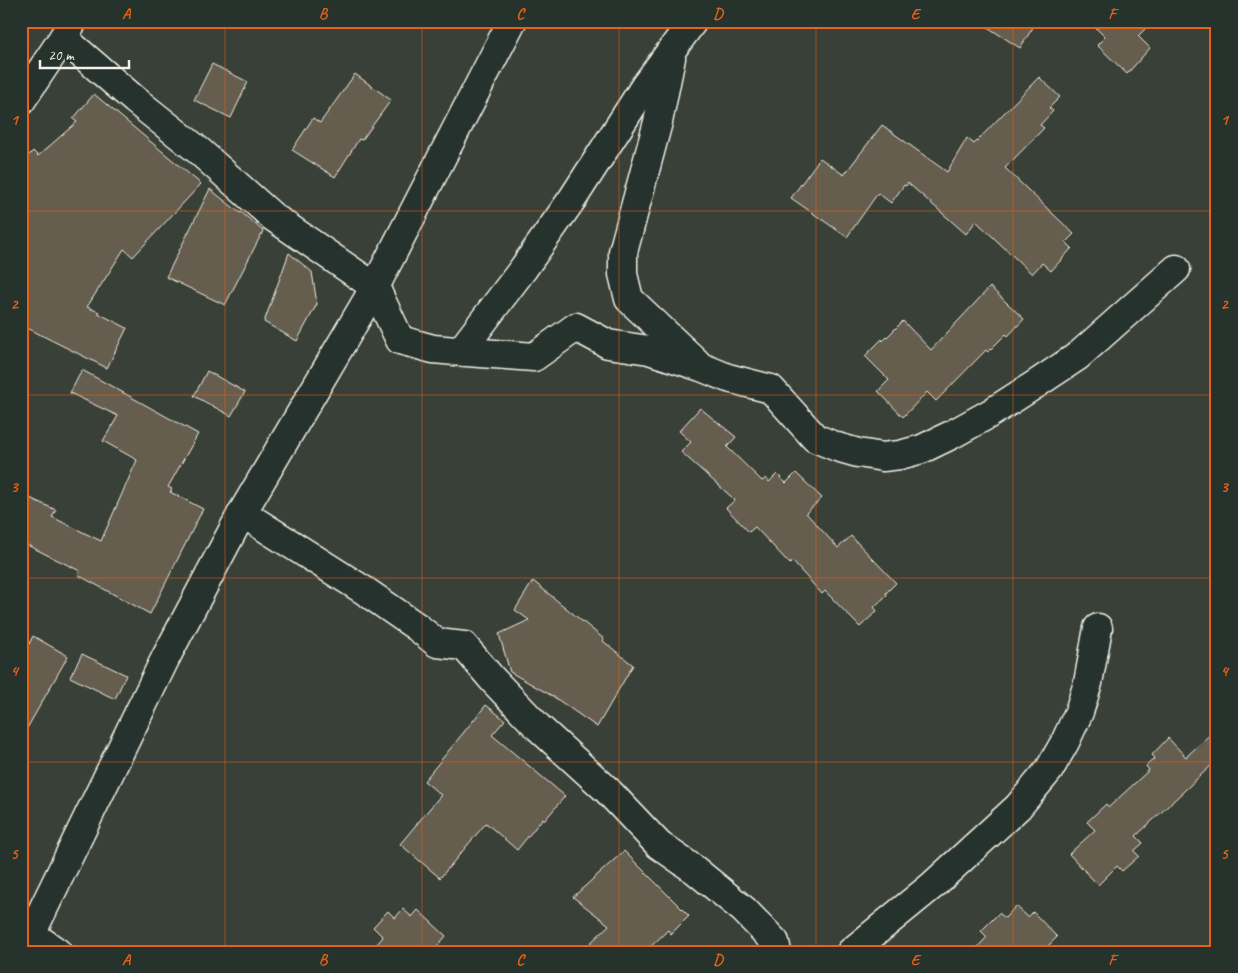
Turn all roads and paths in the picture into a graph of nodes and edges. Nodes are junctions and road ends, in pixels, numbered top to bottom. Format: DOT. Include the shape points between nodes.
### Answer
graph roads {
  1 [pos="512,21"];
  2 [pos="693,21"];
  3 [pos="68,30"];
  4 [pos="673,48"];
  5 [pos="21,101"];
  6 [pos="1176,268"];
  7 [pos="375,287"];
  8 [pos="460,352"];
  9 [pos="701,366"];
  10 [pos="242,513"];
  11 [pos="1098,628"];
  12 [pos="25,937"];
  13 [pos="57,952"];
  14 [pos="777,952"];
  15 [pos="851,952"];
  1 -- 7 [label="street"];
  2 -- 4 [label="street"];
  3 -- 5 [label="street"];
  3 -- 7 [label="street" via="135,100 273,217"];
  4 -- 8 [label="street" via="529,261"];
  4 -- 9 [label="street" via="658,122 624,252 623,274 629,299"];
  6 -- 9 [label="street" via="1078,356 951,436 900,455 858,453 815,438 771,389 728,378"];
  7 -- 8 [label="street" via="400,340"];
  7 -- 10 [label="street"];
  8 -- 9 [label="street" via="534,356 576,327 608,344 649,350"];
  10 -- 12 [label="street"];
  10 -- 14 [label="street" via="365,591 438,643 464,646 538,727 607,790 659,845 744,910 775,942"];
  11 -- 15 [label="street" via="1079,712 1049,770 1018,807 954,866"];
  12 -- 13 [label="street"];
}
